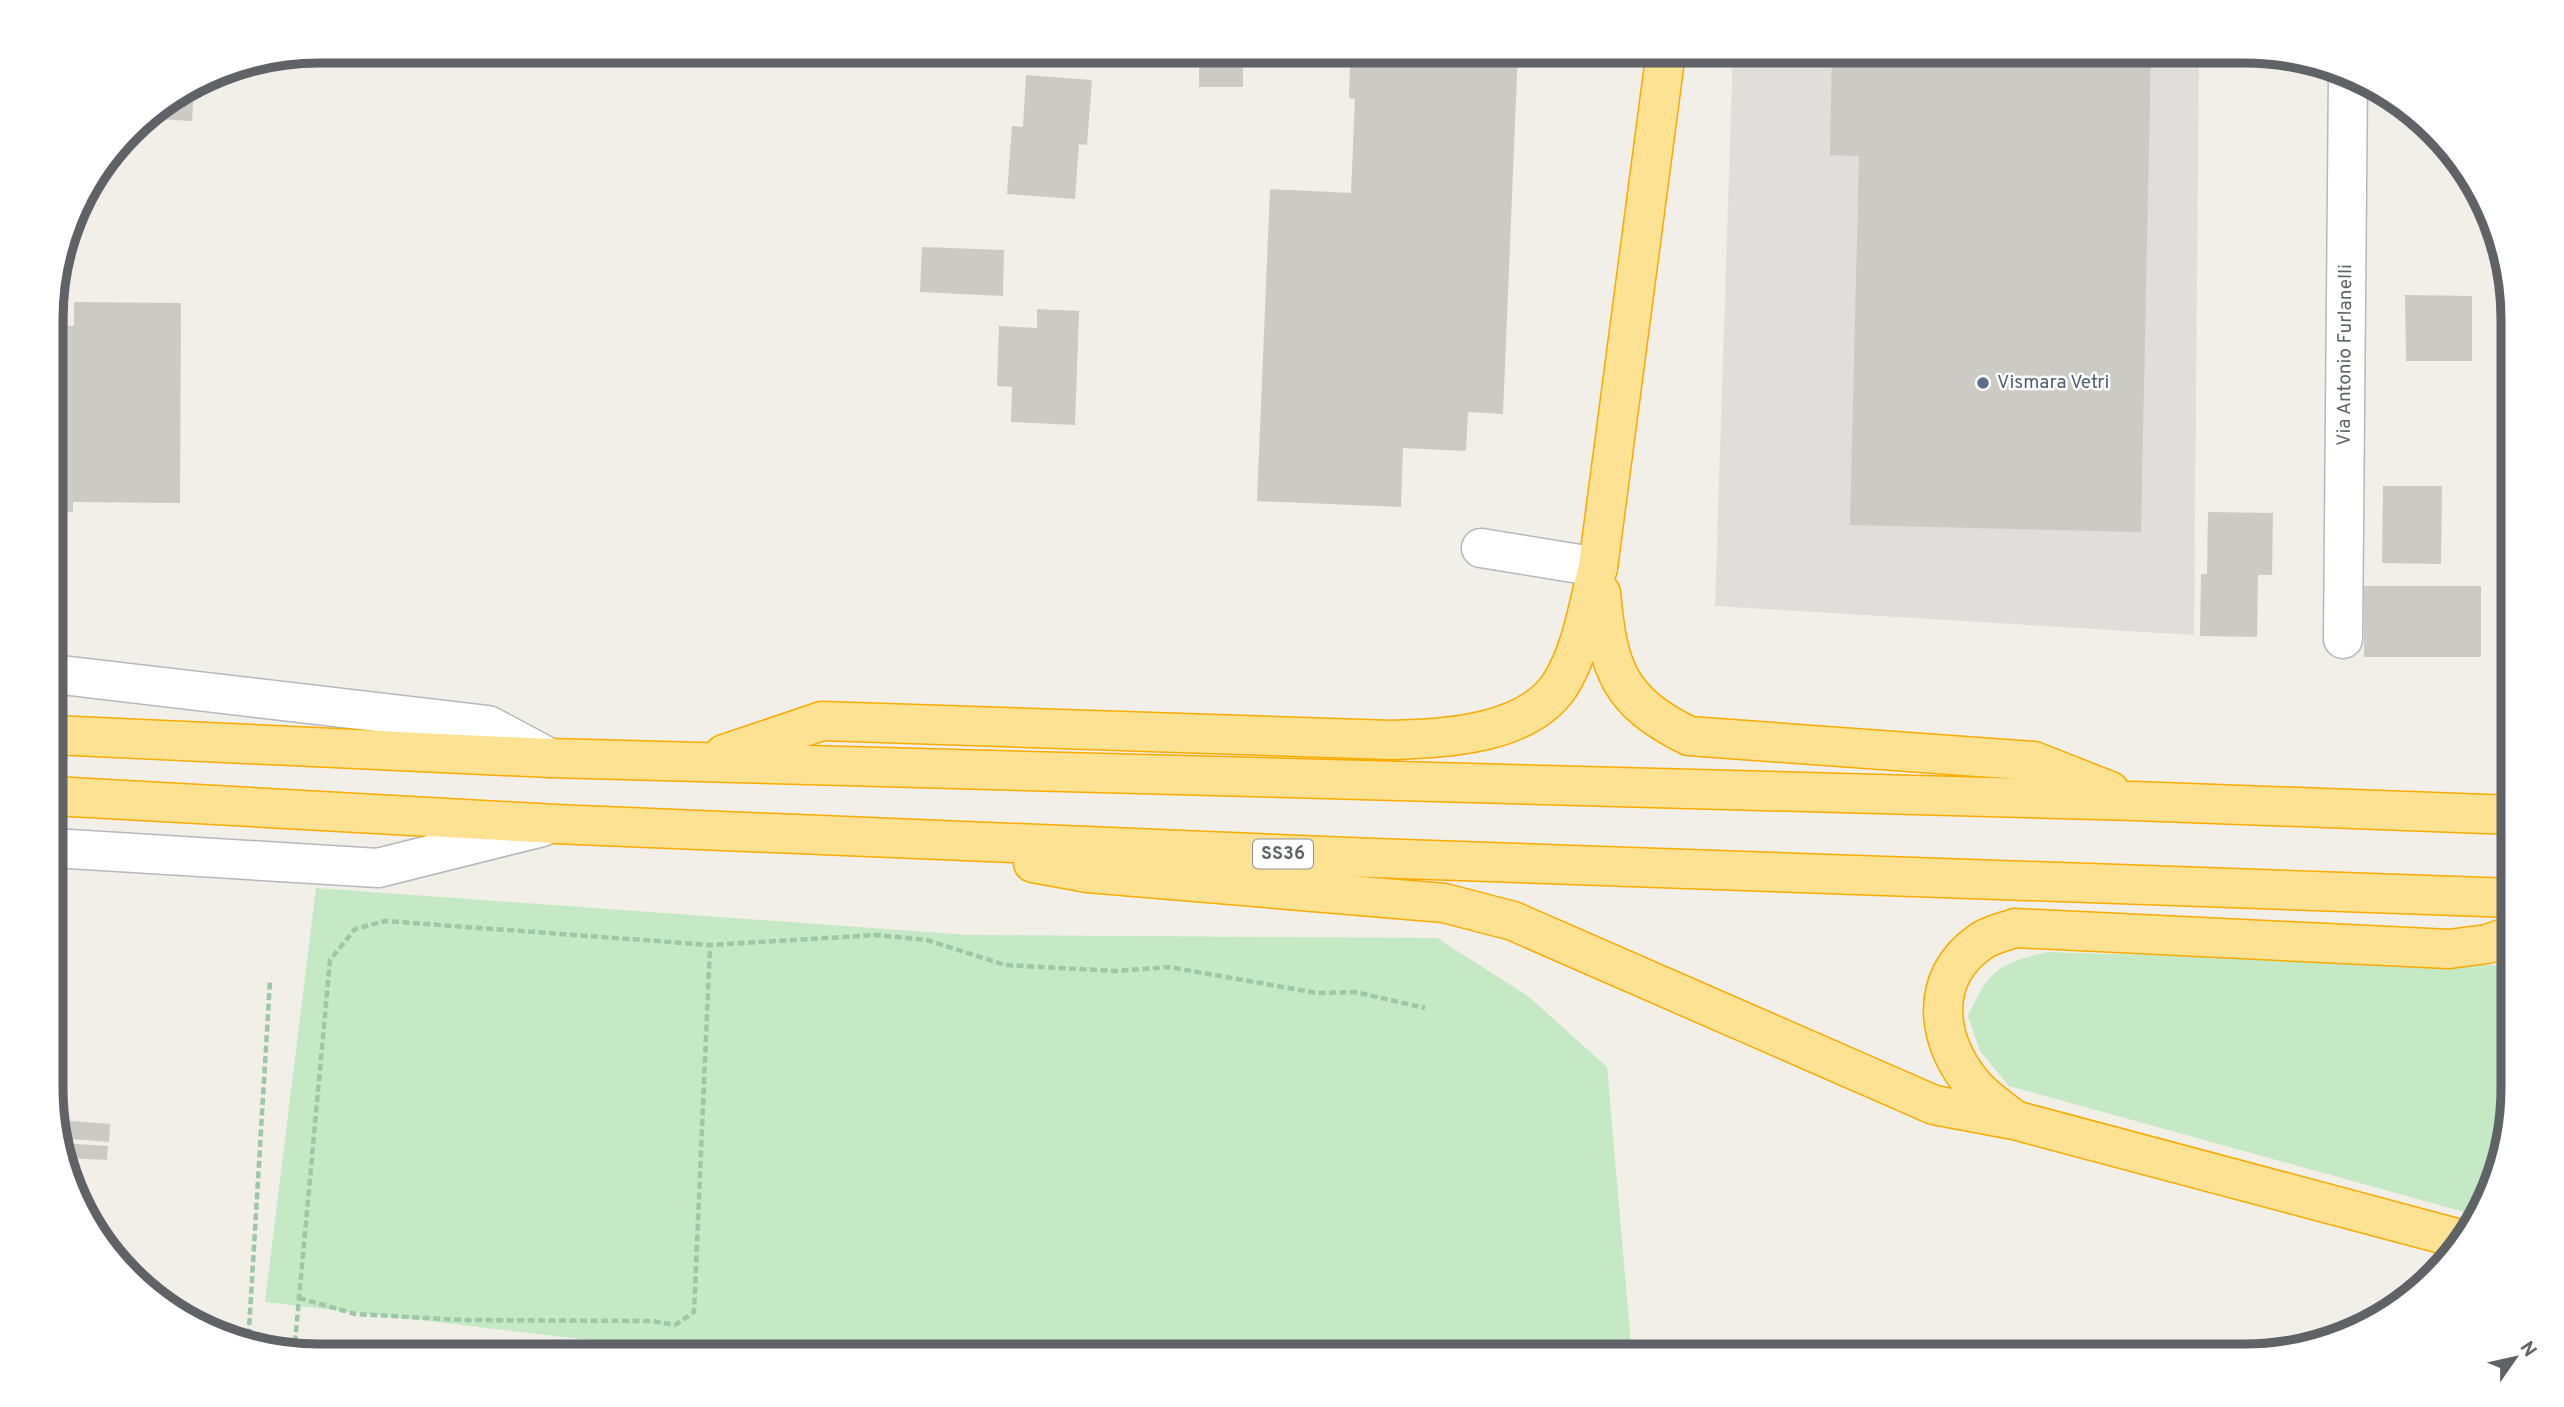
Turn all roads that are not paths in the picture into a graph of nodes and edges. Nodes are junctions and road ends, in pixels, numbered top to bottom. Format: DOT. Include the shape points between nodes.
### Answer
graph roads {
  1 [pos="1664,63"];
  2 [pos="2348,85"];
  3 [pos="1481,548"];
  4 [pos="1598,567"];
  5 [pos="2343,639"];
  6 [pos="63,675"];
  7 [pos="63,735"];
  8 [pos="550,758"];
  9 [pos="699,763"];
  10 [pos="63,797"];
  11 [pos="2135,801"];
  12 [pos="2501,814"];
  13 [pos="555,824"];
  14 [pos="897,837"];
  15 [pos="63,849"];
  16 [pos="2501,898"];
  17 [pos="2501,940"];
  18 [pos="2014,1121"];
  19 [pos="2453,1237"];
  1 -- 4 [label="highway"];
  2 -- 5 [label="lane, Via Antonio Furlanelli"];
  3 -- 4 [label="lane"];
  4 -- 9 [label="highway" via="1577,650 1559,686 1533,710 1490,730 1456,737 1392,740 822,721"];
  4 -- 11 [label="highway" via="1606,645 1619,678 1655,720 1689,736 2034,761"];
  6 -- 8 [label="lane" via="488,725"];
  7 -- 8 [label="highway"];
  8 -- 9 [label="highway"];
  9 -- 11 [label="highway"];
  10 -- 13 [label="highway, SS36"];
  11 -- 12 [label="highway"];
  13 -- 14 [label="highway, SS36"];
  13 -- 15 [label="lane" via="378,868"];
  14 -- 16 [label="highway, SS36"];
  14 -- 18 [label="highway" via="1088,873 1444,903 1480,910 1934,1105"];
  17 -- 18 [label="highway" via="2449,948 2015,928 1982,940 1956,962 1941,1014 1947,1043 1960,1067 1976,1088"];
  18 -- 19 [label="highway"];
}
